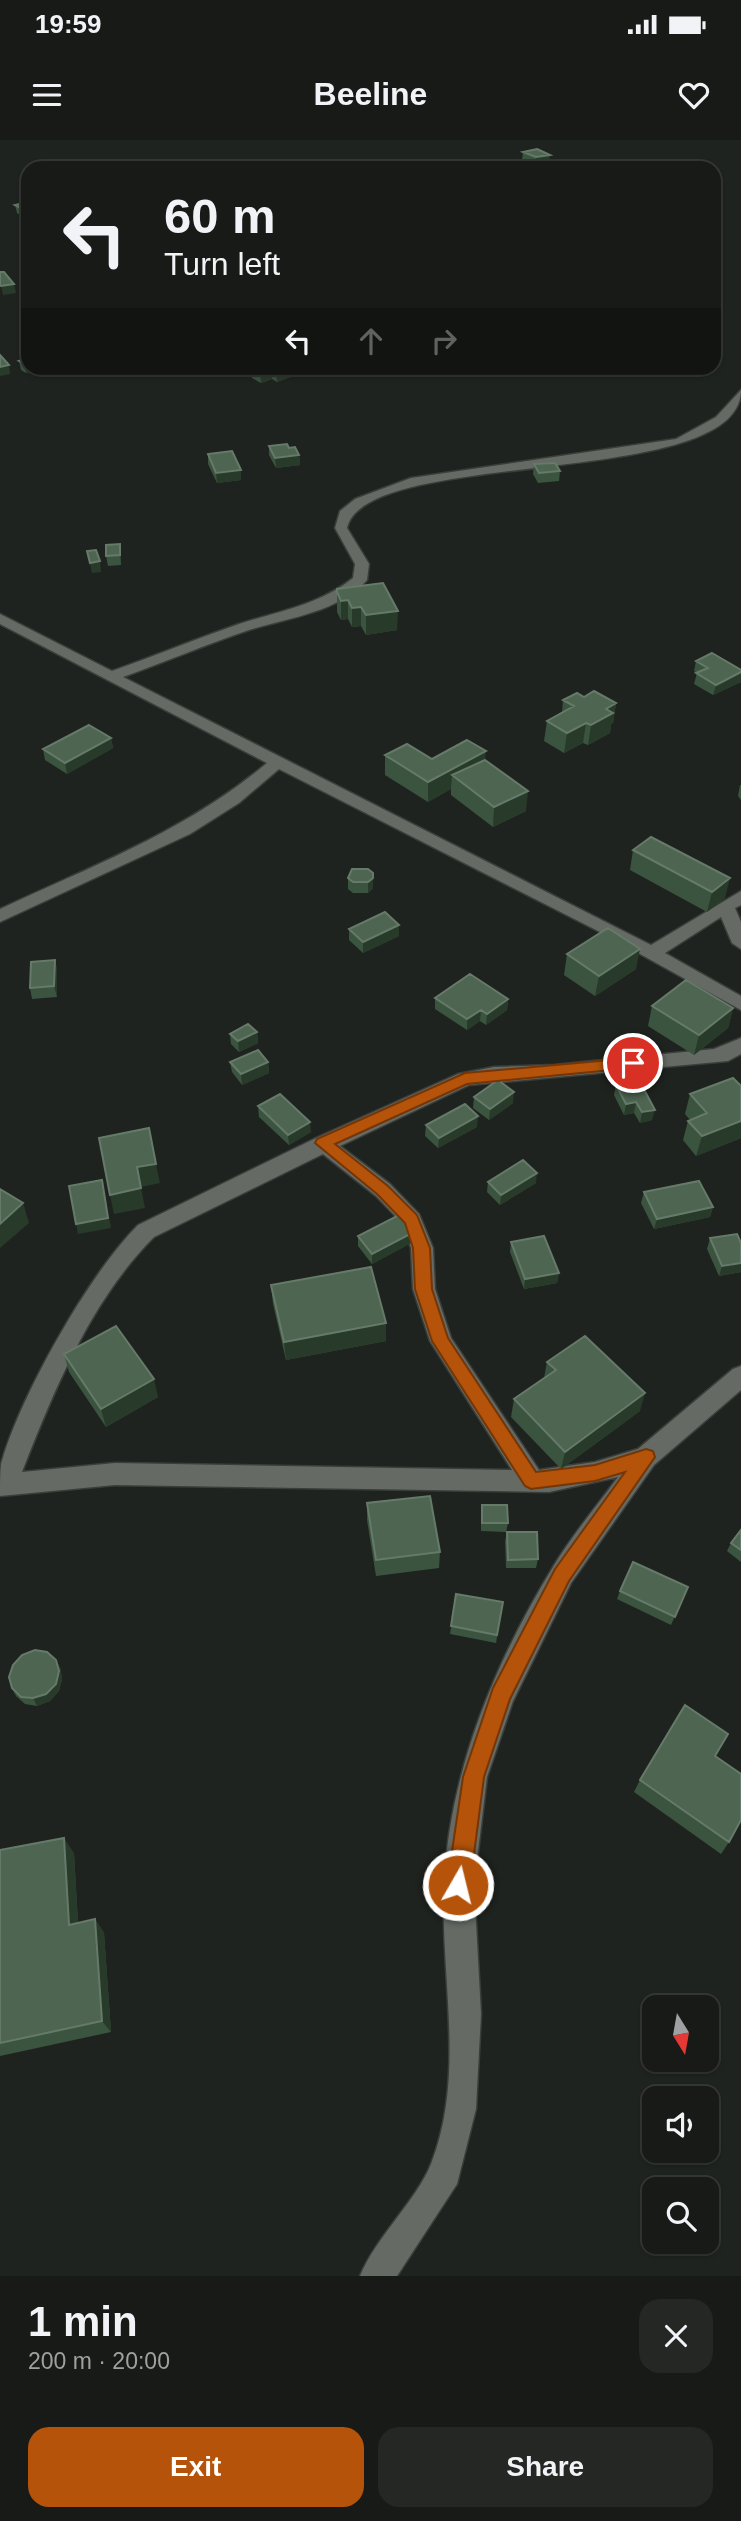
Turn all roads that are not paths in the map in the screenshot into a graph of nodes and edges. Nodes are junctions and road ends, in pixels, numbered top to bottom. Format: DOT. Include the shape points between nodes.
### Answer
graph roads {
  1 [pos="741,393"];
  2 [pos="0,618"];
  3 [pos="112,676"];
  4 [pos="278,762"];
  5 [pos="734,902"];
  6 [pos="0,916"];
  7 [pos="741,943"];
  8 [pos="652,953"];
  9 [pos="741,1004"];
  10 [pos="741,1045"];
  11 [pos="323,1143"];
  12 [pos="741,1376"];
  13 [pos="646,1457"];
  14 [pos="531,1480"];
  15 [pos="3,1484"];
  16 [pos="377,2276"];
  1 -- 3 [label="street" via="720,419 679,442 415,481 359,502 344,514 341,528 362,564 360,580 346,592 324,604"];
  2 -- 3 [label="street"];
  3 -- 4 [label="street"];
  4 -- 6 [label="street" via="233,800 184,830"];
  4 -- 8 [label="street"];
  5 -- 7 [label="street"];
  5 -- 8 [label="street"];
  8 -- 9 [label="street"];
  10 -- 11 [label="street" via="715,1056 465,1079"];
  11 -- 14 [label="street" via="383,1190 412,1220 422,1248 424,1289 441,1341"];
  11 -- 15 [label="street" via="146,1231 128,1249 43,1389"];
  12 -- 13 [label="street"];
  13 -- 14 [label="street" via="595,1473"];
  13 -- 16 [label="street" via="562,1575 501,1696 477,1765 458,1885 466,2014 460,2109 445,2172"];
  14 -- 15 [label="street" via="115,1474"];
}
